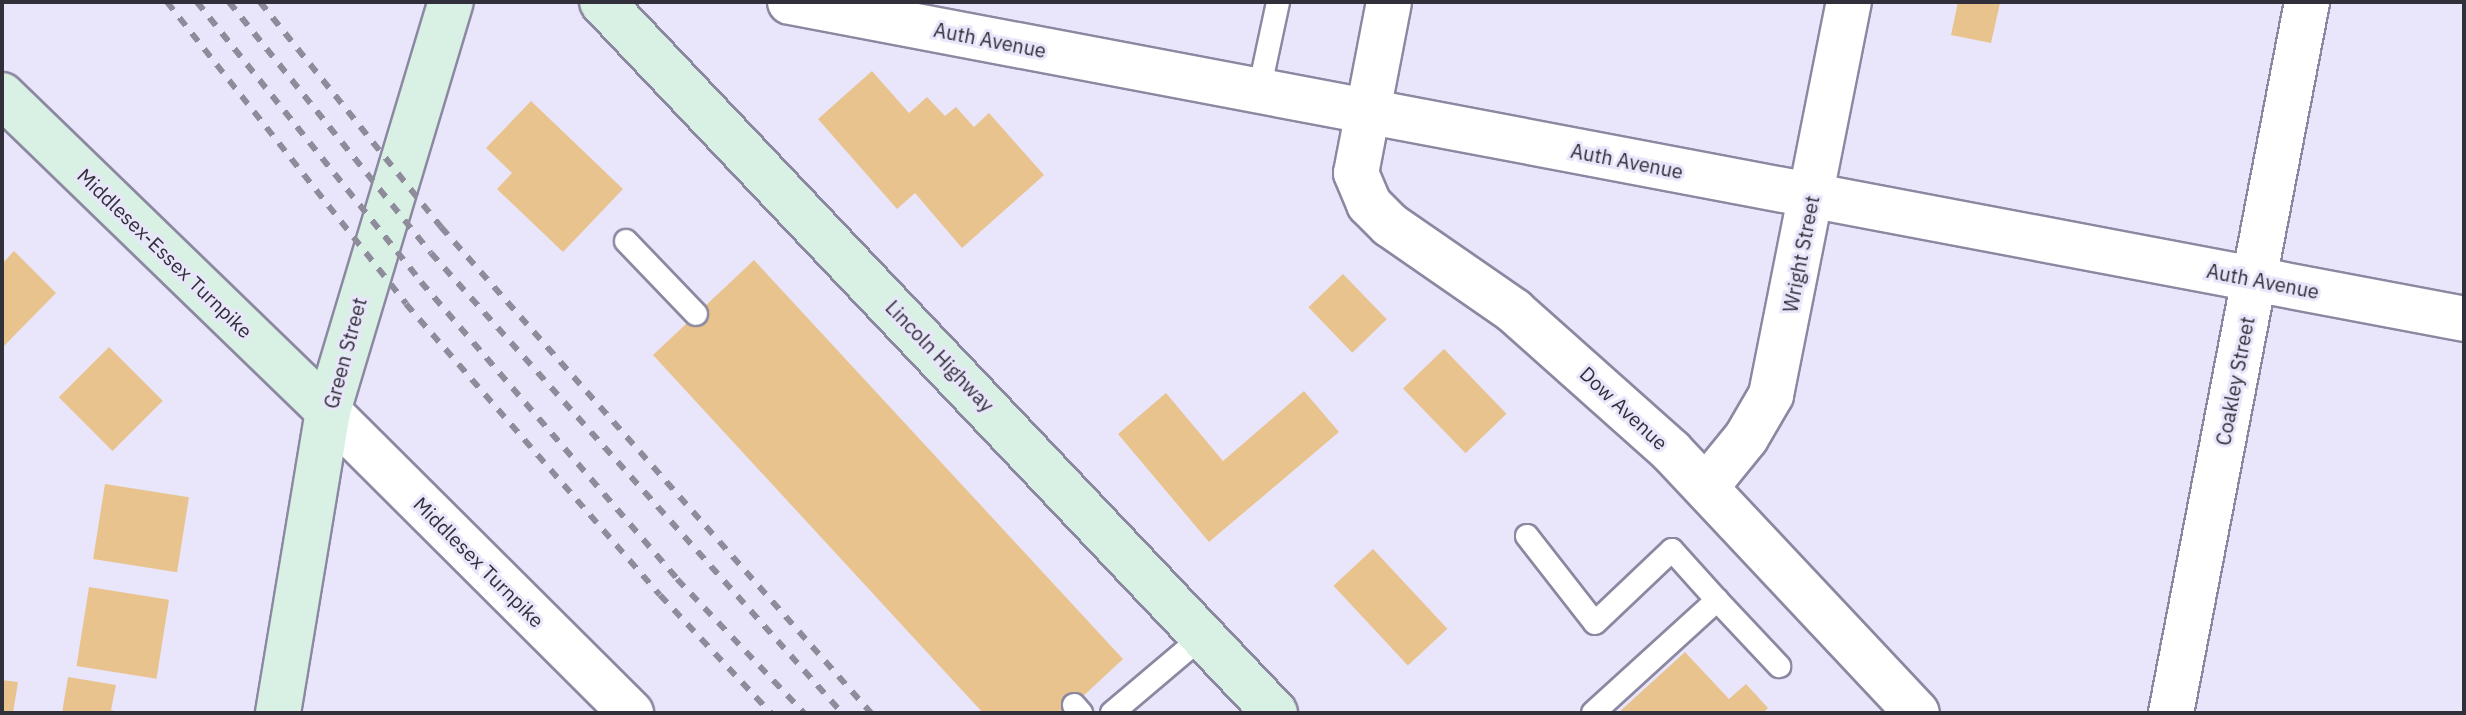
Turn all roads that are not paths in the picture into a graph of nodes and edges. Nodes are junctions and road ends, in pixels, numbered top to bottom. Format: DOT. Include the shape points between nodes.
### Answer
graph roads {
  1 [pos="451,2"];
  2 [pos="602,2"];
  3 [pos="790,2"];
  4 [pos="1278,2"];
  5 [pos="1389,2"];
  6 [pos="1849,2"];
  7 [pos="2307,2"];
  8 [pos="924,14"];
  9 [pos="1259,91"];
  10 [pos="6,108"];
  11 [pos="1368,111"];
  12 [pos="1812,196"];
  13 [pos="626,241"];
  14 [pos="2254,280"];
  15 [pos="696,314"];
  16 [pos="2464,319"];
  17 [pos="328,411"];
  18 [pos="1706,487"];
  19 [pos="1527,536"];
  20 [pos="1717,600"];
  21 [pos="1203,636"];
  22 [pos="1779,666"];
  23 [pos="278,713"];
  24 [pos="631,713"];
  25 [pos="1112,713"];
  26 [pos="1275,713"];
  27 [pos="1593,713"];
  28 [pos="1917,713"];
  29 [pos="2171,713"];
  1 -- 17 [label="street, Green Street"];
  2 -- 21 [label="street, Lincoln Highway"];
  3 -- 8 [label="street, Auth Avenue"];
  4 -- 9 [label="lane"];
  5 -- 11 [label="street, Dow Avenue"];
  6 -- 12 [label="street, Wright Street"];
  7 -- 14 [label="street, Coakley Street"];
  8 -- 9 [label="street, Auth Avenue"];
  9 -- 11 [label="street, Auth Avenue"];
  10 -- 17 [label="street, Middlesex-Essex Turnpike"];
  11 -- 12 [label="street, Auth Avenue"];
  11 -- 18 [label="street, Dow Avenue" via="1356,173 1369,204 1564,353"];
  12 -- 14 [label="street, Auth Avenue"];
  12 -- 18 [label="street, Wright Street" via="1771,395 1746,438"];
  13 -- 15 [label="lane"];
  14 -- 16 [label="street, Auth Avenue"];
  14 -- 29 [label="street, Coakley Street"];
  17 -- 23 [label="street, Green Street"];
  17 -- 24 [label="street, Middlesex Turnpike"];
  18 -- 28 [label="street, Dow Avenue"];
  19 -- 20 [label="lane" via="1595,623 1672,550"];
  20 -- 22 [label="lane"];
  20 -- 27 [label="lane"];
  21 -- 25 [label="lane"];
  21 -- 26 [label="street, Lincoln Highway"];
}
